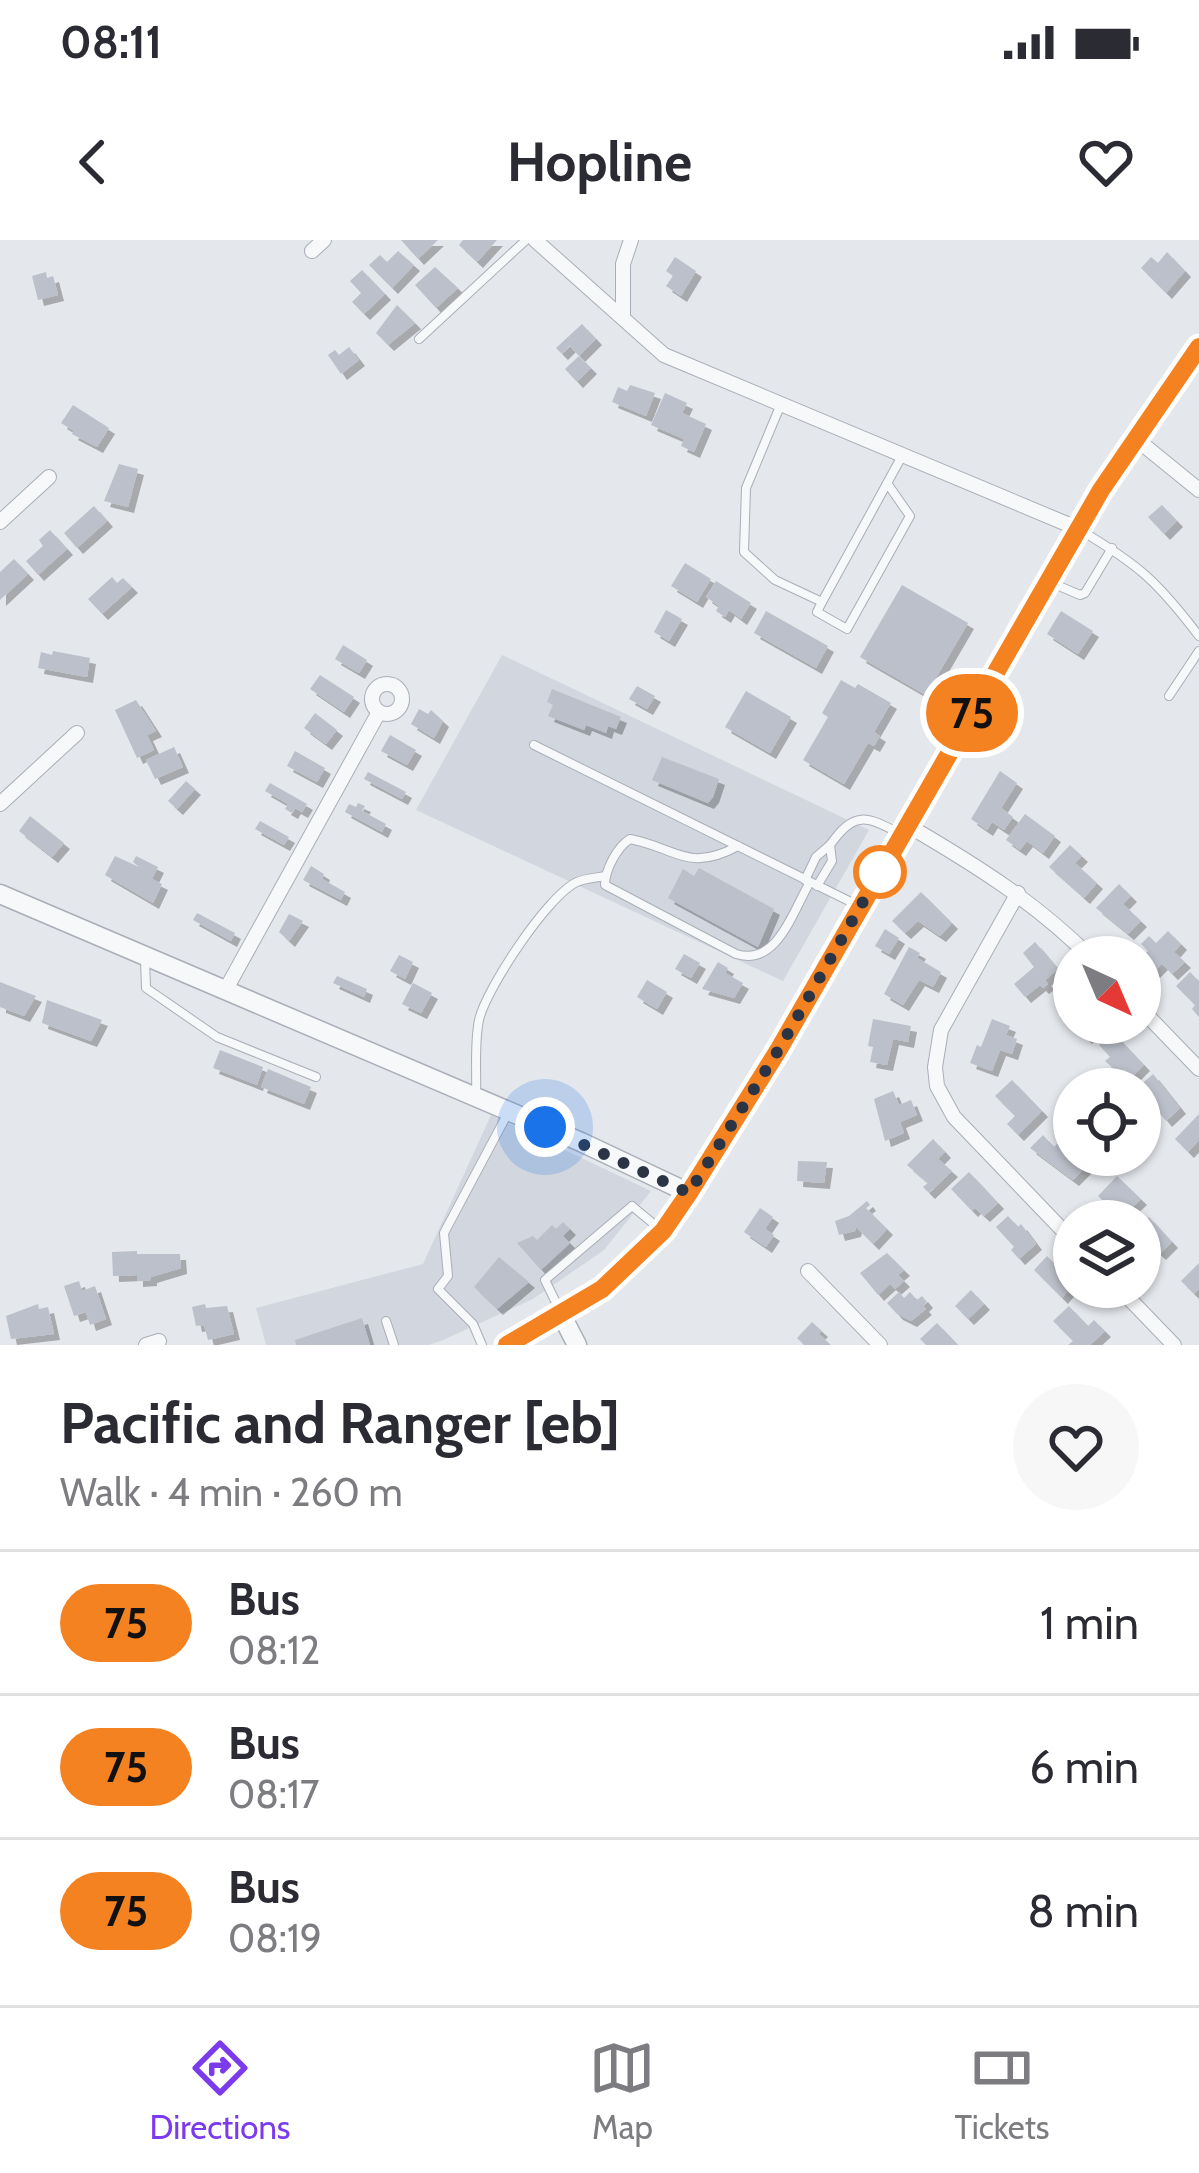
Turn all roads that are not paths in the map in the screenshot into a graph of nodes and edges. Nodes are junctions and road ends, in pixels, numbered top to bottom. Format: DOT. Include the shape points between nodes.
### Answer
graph roads {
  1 [pos="531,240"];
  2 [pos="631,240"];
  3 [pos="623,315"];
  4 [pos="419,339"];
  5 [pos="1199,347"];
  6 [pos="782,403"];
  7 [pos="1135,438"];
  8 [pos="903,454"];
  9 [pos="49,477"];
  10 [pos="887,483"];
  11 [pos="1199,490"];
  12 [pos="0,523"];
  13 [pos="1079,529"];
  14 [pos="1112,548"];
  15 [pos="1048,582"];
  16 [pos="822,602"];
  17 [pos="1199,636"];
  18 [pos="1199,651"];
  19 [pos="1169,696"];
  20 [pos="379,712"];
  21 [pos="77,733"];
  22 [pos="533,745"];
  23 [pos="0,804"];
  24 [pos="904,830"];
  25 [pos="738,846"];
  26 [pos="605,876"];
  27 [pos="811,882"];
  28 [pos="1018,893"];
  29 [pos="0,894"];
  30 [pos="860,907"];
  31 [pos="1069,936"];
  32 [pos="146,958"];
  33 [pos="225,991"];
  34 [pos="1161,1030"];
  35 [pos="1199,1069"];
  36 [pos="316,1077"];
  37 [pos="476,1097"];
  38 [pos="509,1111"];
  39 [pos="689,1193"];
  40 [pos="1053,1219"];
  41 [pos="663,1231"];
  42 [pos="808,1271"];
  43 [pos="1138,1308"];
  44 [pos="562,1316"];
  45 [pos="386,1322"];
  46 [pos="394,1345"];
  47 [pos="482,1345"];
  48 [pos="507,1345"];
  49 [pos="577,1345"];
  50 [pos="880,1345"];
  51 [pos="1174,1345"];
  1 -- 3 [label="street"];
  1 -- 4 [label="lane"];
  2 -- 3 [label="street"];
  3 -- 6 [label="street" via="664,355"];
  5 -- 7 [label="main road"];
  6 -- 8 [label="street"];
  6 -- 16 [label="lane" via="746,488 744,553 775,580"];
  7 -- 11 [label="street"];
  7 -- 13 [label="main road"];
  8 -- 10 [label="lane"];
  8 -- 13 [label="street"];
  9 -- 12 [label="street"];
  10 -- 16 [label="lane"];
  10 -- 16 [label="lane" via="910,516 847,629 817,612"];
  13 -- 14 [label="lane"];
  13 -- 15 [label="main road"];
  14 -- 15 [label="lane" via="1080,596"];
  14 -- 17 [label="lane" via="1161,586"];
  15 -- 24 [label="main road"];
  18 -- 19 [label="lane"];
  20 -- 33 [label="street"];
  21 -- 23 [label="street"];
  22 -- 25 [label="lane"];
  24 -- 27 [label="lane" via="855,820"];
  24 -- 28 [label="street"];
  24 -- 30 [label="main road"];
  25 -- 26 [label="lane" via="698,859 629,839"];
  25 -- 27 [label="lane"];
  26 -- 27 [label="lane" via="608,887 752,958 768,952"];
  26 -- 37 [label="lane" via="564,891 503,973 479,1021"];
  27 -- 30 [label="lane"];
  28 -- 31 [label="street"];
  28 -- 40 [label="street" via="941,1030 937,1086 954,1117"];
  29 -- 32 [label="street"];
  30 -- 39 [label="main road"];
  32 -- 33 [label="street"];
  32 -- 36 [label="lane" via="146,988 217,1037"];
  33 -- 37 [label="street"];
  34 -- 35 [label="street"];
  37 -- 38 [label="street"];
  38 -- 39 [label="street"];
  38 -- 47 [label="lane" via="444,1233 448,1276 438,1289"];
  39 -- 41 [label="main road"];
  41 -- 44 [label="main road"];
  41 -- 44 [label="lane" via="632,1206 545,1280"];
  42 -- 50 [label="street"];
  43 -- 51 [label="street"];
  44 -- 48 [label="main road"];
  44 -- 49 [label="street"];
  45 -- 46 [label="lane"];
}
